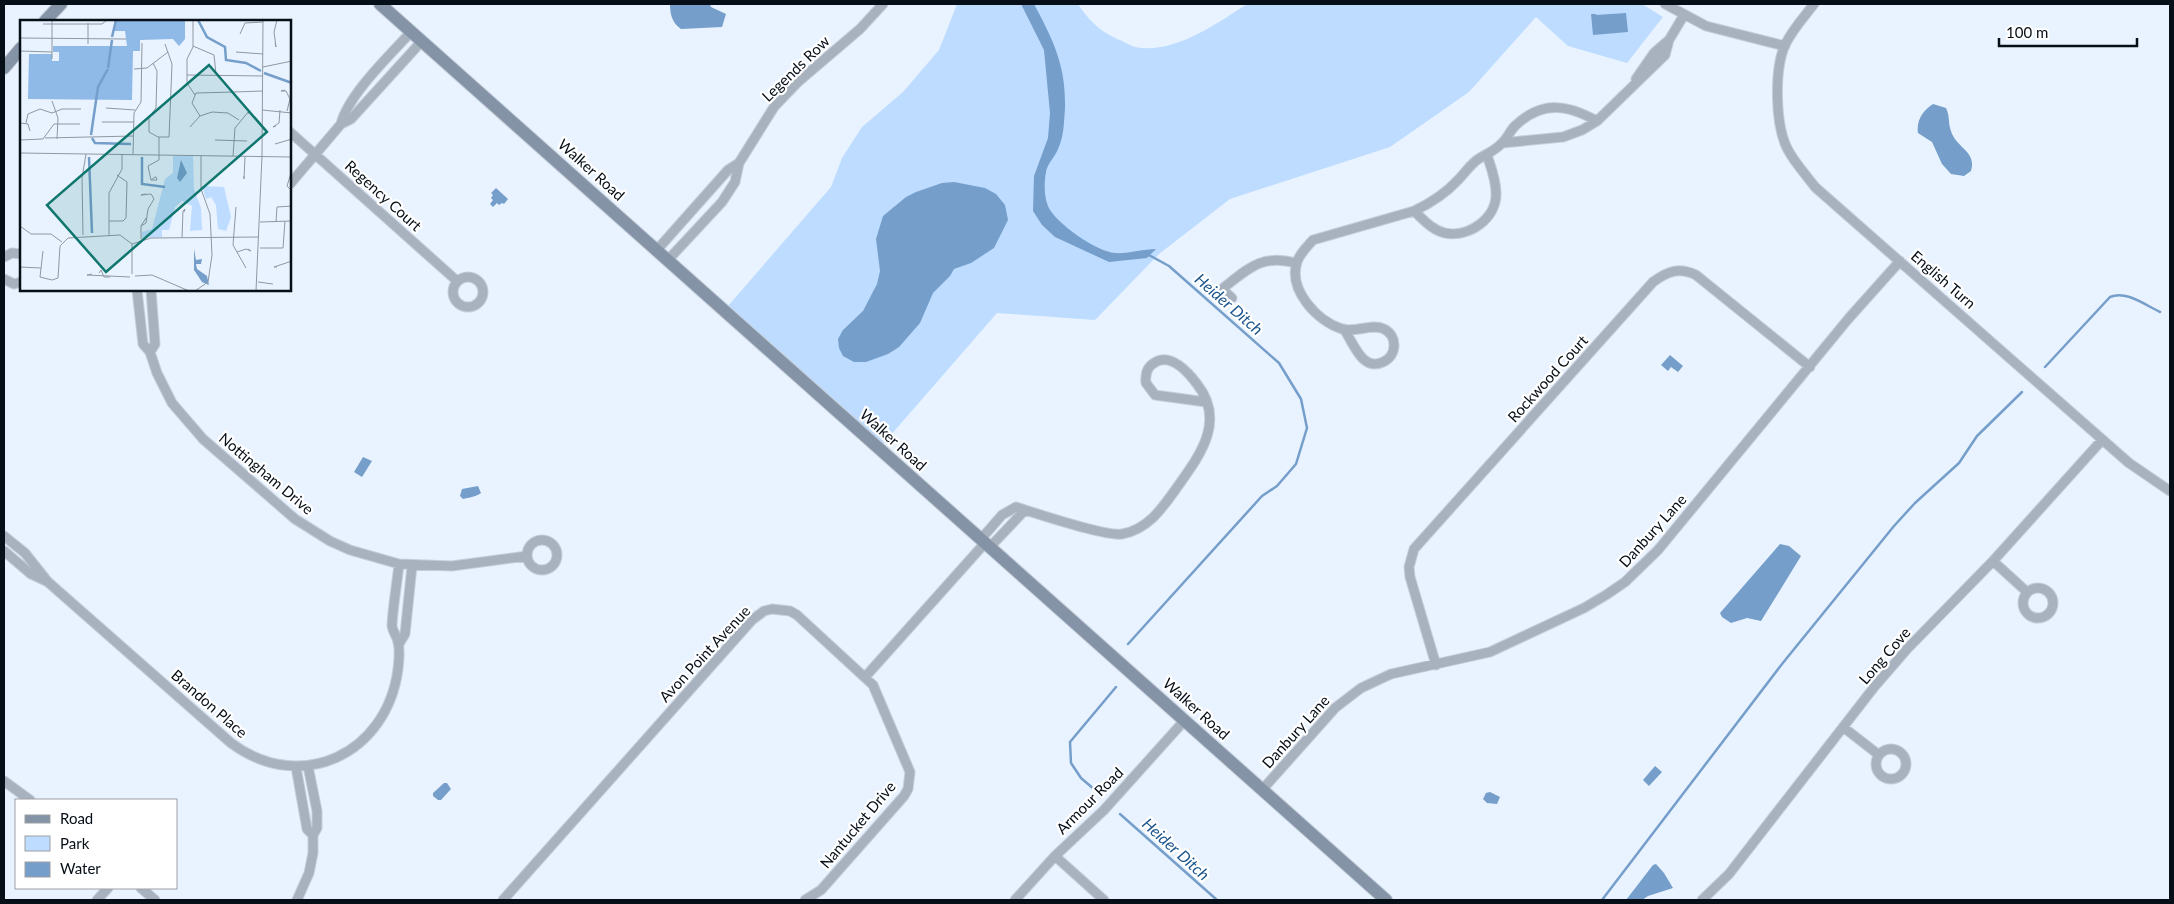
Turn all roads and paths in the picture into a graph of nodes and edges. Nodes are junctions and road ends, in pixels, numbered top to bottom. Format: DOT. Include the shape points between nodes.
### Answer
graph roads {
  1 [pos="60,4"];
  2 [pos="380,4"];
  3 [pos="883,4"];
  4 [pos="1665,4"];
  5 [pos="1814,4"];
  6 [pos="1684,15"];
  7 [pos="46,20"];
  8 [pos="411,32"];
  9 [pos="422,41"];
  10 [pos="1784,46"];
  11 [pos="20,49"];
  12 [pos="4,68"];
  13 [pos="1597,121"];
  14 [pos="341,124"];
  15 [pos="291,133"];
  16 [pos="1502,143"];
  17 [pos="316,155"];
  18 [pos="1487,155"];
  19 [pos="739,163"];
  20 [pos="291,183"];
  21 [pos="1414,211"];
  22 [pos="656,251"];
  23 [pos="20,254"];
  24 [pos="4,257"];
  25 [pos="667,261"];
  26 [pos="1900,261"];
  27 [pos="1296,263"];
  28 [pos="4,279"];
  29 [pos="20,282"];
  30 [pos="457,282"];
  31 [pos="138,291"];
  32 [pos="151,291"];
  33 [pos="1232,298"];
  34 [pos="1344,329"];
  35 [pos="150,352"];
  36 [pos="1810,366"];
  37 [pos="1206,402"];
  38 [pos="2102,440"];
  39 [pos="2170,491"];
  40 [pos="4,536"];
  41 [pos="985,543"];
  42 [pos="4,551"];
  43 [pos="527,556"];
  44 [pos="1993,562"];
  45 [pos="399,564"];
  46 [pos="412,566"];
  47 [pos="48,582"];
  48 [pos="2027,592"];
  49 [pos="399,644"];
  50 [pos="1436,665"];
  51 [pos="866,676"];
  52 [pos="1184,721"];
  53 [pos="1843,728"];
  54 [pos="1879,755"];
  55 [pos="308,766"];
  56 [pos="296,767"];
  57 [pos="4,781"];
  58 [pos="1262,790"];
  59 [pos="29,799"];
  60 [pos="313,835"];
  61 [pos="1055,856"];
  62 [pos="107,889"];
  63 [pos="142,889"];
  64 [pos="97,900"];
  65 [pos="155,900"];
  66 [pos="297,900"];
  67 [pos="503,900"];
  68 [pos="805,900"];
  69 [pos="1015,900"];
  70 [pos="1104,900"];
  71 [pos="1386,900"];
  72 [pos="1702,900"];
  1 -- 7 [label="street"];
  2 -- 8 [label="street, Walker Road"];
  3 -- 19 [label="street, Legends Row" via="774,107"];
  4 -- 6 [label="street"];
  5 -- 10 [label="street"];
  6 -- 10 [label="street" via="1706,26"];
  6 -- 13 [label="street" via="1670,40 1654,53 1633,86"];
  8 -- 9 [label="street, Walker Road"];
  8 -- 14 [label="street" via="355,96 344,112"];
  9 -- 14 [label="street" via="351,119"];
  9 -- 22 [label="street, Walker Road"];
  10 -- 26 [label="street, English Turn" via="1777,86 1777,111 1787,149 1815,187"];
  11 -- 12 [label="street"];
  13 -- 16 [label="street" via="1563,137"];
  13 -- 16 [label="street" via="1564,108 1540,109 1515,126"];
  14 -- 17 [label="street"];
  15 -- 17 [label="street, Regency Court"];
  16 -- 18 [label="street"];
  17 -- 20 [label="street"];
  17 -- 30 [label="street, Regency Court"];
  18 -- 21 [label="street" via="1479,158 1443,193"];
  18 -- 21 [label="street" via="1496,193 1495,203 1486,219 1470,231 1446,233 1431,227"];
  19 -- 22 [label="street, Legends Row" via="728,170"];
  19 -- 25 [label="street, Legends Row" via="735,182 722,202"];
  21 -- 27 [label="street" via="1313,240"];
  22 -- 25 [label="street, Walker Road"];
  23 -- 24 [label="street"];
  25 -- 41 [label="street, Walker Road"];
  26 -- 36 [label="street, Danbury Lane"];
  26 -- 38 [label="street, English Turn"];
  27 -- 33 [label="street" via="1269,259 1252,266 1222,289"];
  27 -- 34 [label="street" via="1296,282 1303,297 1324,318"];
  28 -- 29 [label="street" via="14,284"];
  31 -- 35 [label="street, Nottingham Drive" via="143,344"];
  32 -- 35 [label="street" via="155,344"];
  34 -- 34 [label="street" via="1368,363 1380,364 1392,354 1394,343 1385,330 1374,327"];
  35 -- 45 [label="street, Nottingham Drive" via="164,389 182,416 278,506 330,541 369,557"];
  36 -- 50 [label="street, Danbury Lane" via="1658,550 1625,582 1584,608 1490,652"];
  36 -- 50 [label="street, Rockwood Court" via="1696,275 1680,270 1653,282 1414,549 1410,577"];
  37 -- 37 [label="street" via="1200,388 1172,361 1161,360 1148,368 1146,383 1155,395"];
  37 -- 41 [label="street" via="1209,416 1204,448 1164,505 1136,531 1103,532 1025,510"];
  38 -- 39 [label="street, English Turn"];
  38 -- 44 [label="street, Long Cove"];
  40 -- 47 [label="street, Brandon Place" via="25,553"];
  41 -- 51 [label="street"];
  41 -- 52 [label="street, Walker Road"];
  42 -- 47 [label="street, Brandon Place" via="32,574"];
  43 -- 46 [label="street, Nottingham Drive" via="452,566"];
  44 -- 48 [label="street"];
  44 -- 53 [label="street, Long Cove" via="1908,648"];
  45 -- 46 [label="street, Nottingham Drive"];
  45 -- 49 [label="street, Brandon Place" via="392,627"];
  46 -- 49 [label="street, Brandon Place" via="405,634"];
  47 -- 56 [label="street, Brandon Place" via="230,743 259,760"];
  49 -- 55 [label="street, Brandon Place" via="393,690 372,728 355,746 340,755"];
  50 -- 58 [label="street, Danbury Lane" via="1386,676 1352,694 1335,708"];
  51 -- 67 [label="street, Avon Point Avenue" via="790,611 772,609 756,616"];
  51 -- 68 [label="street, Nantucket Drive" via="908,764 908,789 821,890"];
  52 -- 58 [label="street, Walker Road"];
  52 -- 61 [label="street, Armour Road" via="1104,810"];
  53 -- 54 [label="street"];
  53 -- 72 [label="street, Long Cove" via="1729,874"];
  55 -- 56 [label="street, Brandon Place"];
  55 -- 60 [label="street" via="317,811 317,828"];
  56 -- 60 [label="street" via="307,829"];
  57 -- 59 [label="street"];
  58 -- 71 [label="street, Walker Road"];
  60 -- 66 [label="street" via="310,873"];
  61 -- 69 [label="street, Armour Road"];
  61 -- 70 [label="street"];
  62 -- 64 [label="street"];
  63 -- 65 [label="street"];
}
